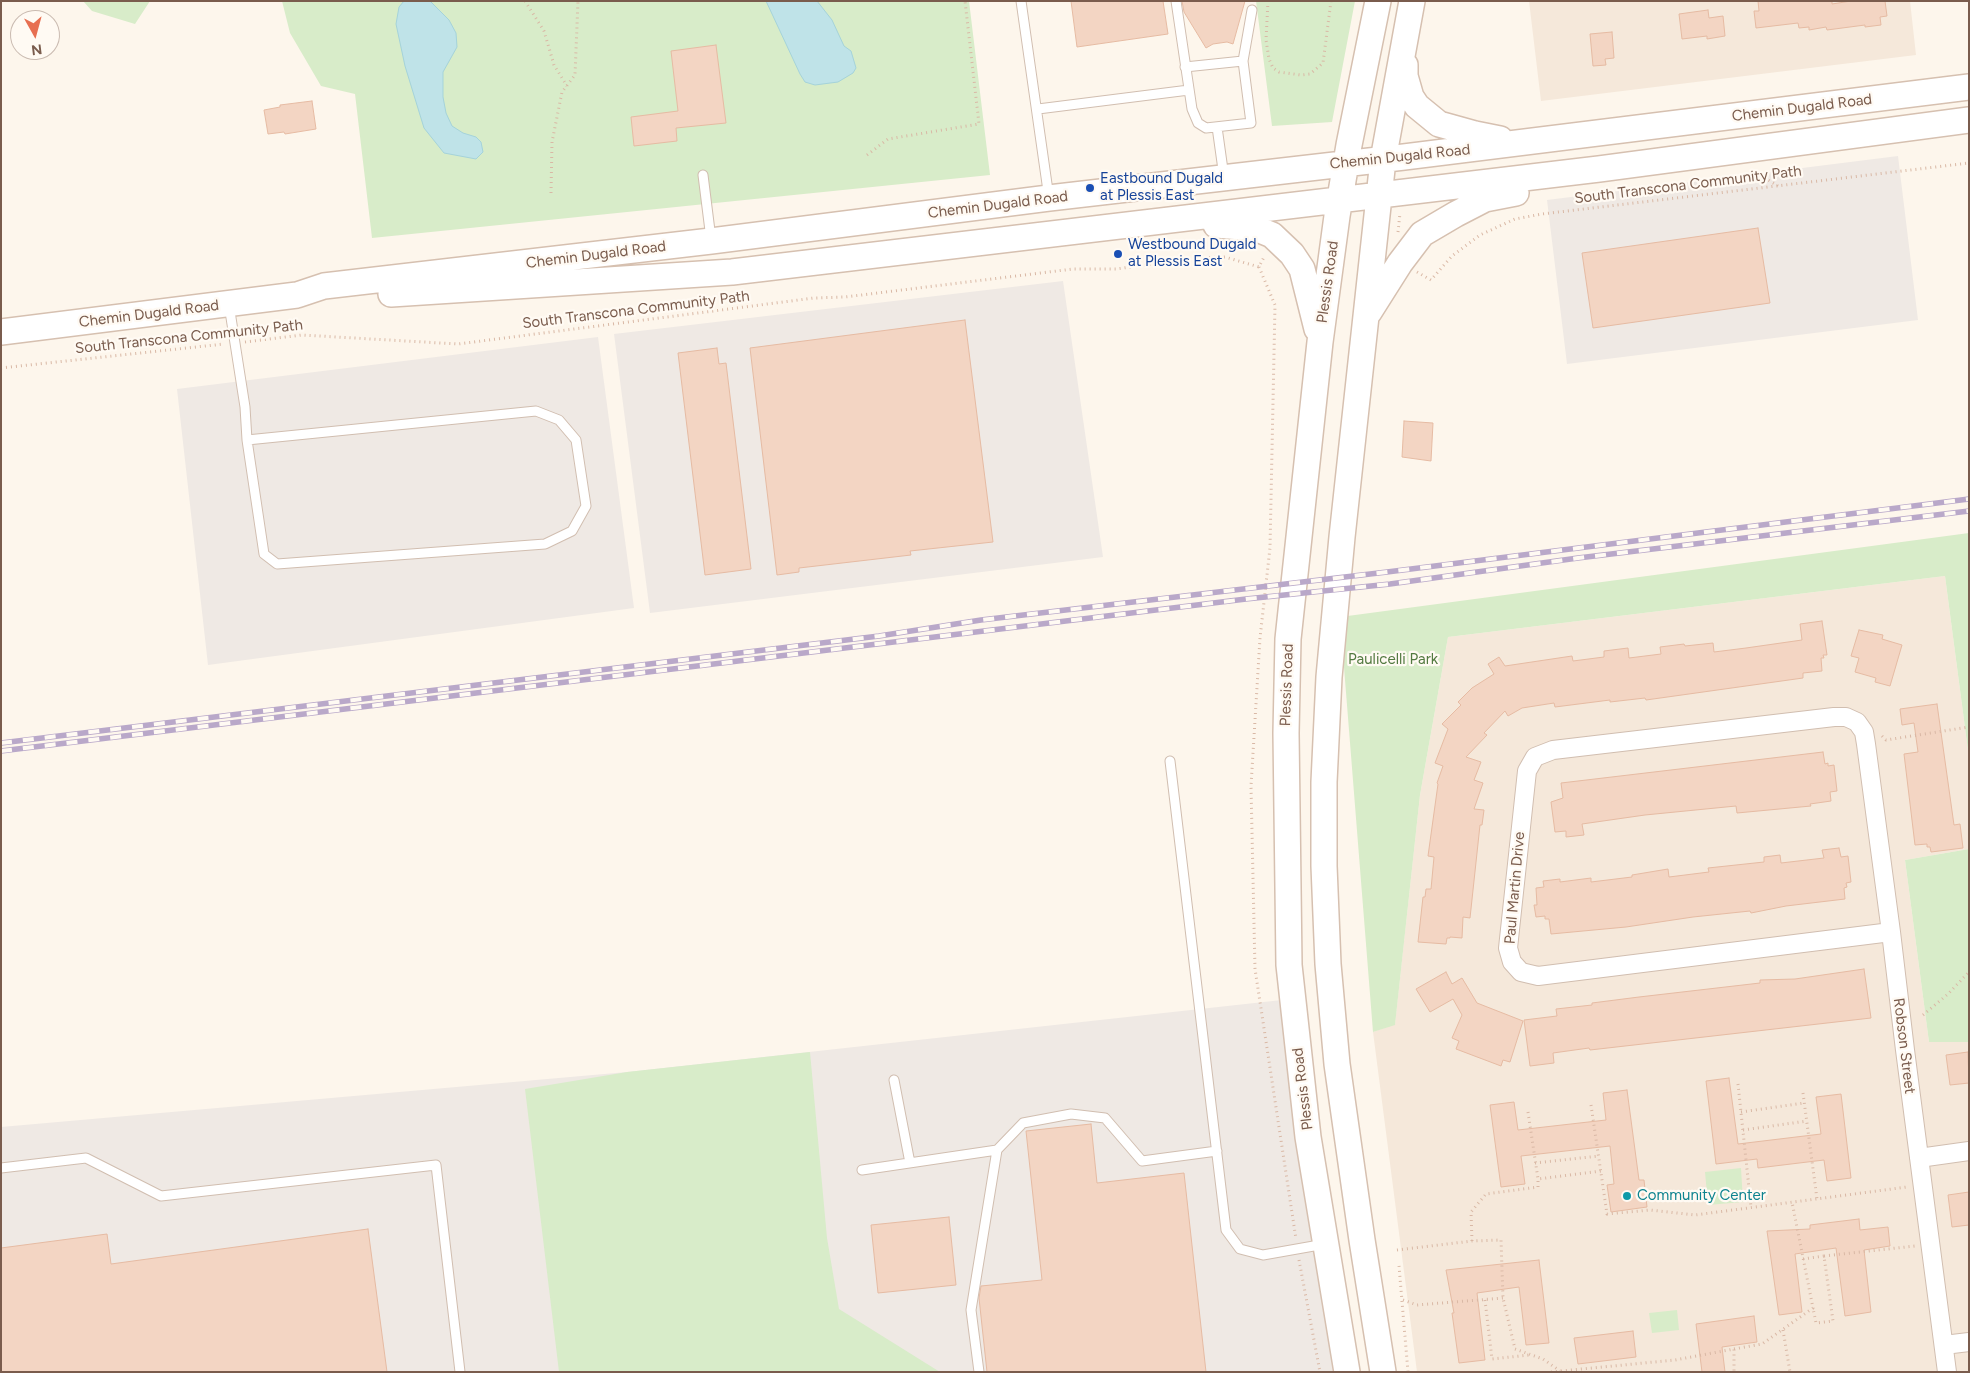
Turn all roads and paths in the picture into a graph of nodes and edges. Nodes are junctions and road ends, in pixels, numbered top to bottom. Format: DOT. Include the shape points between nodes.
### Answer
graph roads {
  1 [pos="525,1"];
  2 [pos="578,1"];
  3 [pos="964,1"];
  4 [pos="1021,1"];
  5 [pos="1176,1"];
  6 [pos="1268,1"];
  7 [pos="1331,1"];
  8 [pos="1378,1"];
  9 [pos="1412,1"];
  10 [pos="1252,10"];
  11 [pos="1405,36"];
  12 [pos="1243,61"];
  13 [pos="1185,67"];
  14 [pos="567,86"];
  15 [pos="1969,87"];
  16 [pos="1189,90"];
  17 [pos="1038,109"];
  18 [pos="1969,120"];
  19 [pos="1217,127"];
  20 [pos="1522,143"];
  21 [pos="867,155"];
  22 [pos="1382,160"];
  23 [pos="1346,163"];
  24 [pos="1969,163"];
  25 [pos="1599,169"];
  26 [pos="703,175"];
  27 [pos="1741,176"];
  28 [pos="1224,177"];
  29 [pos="1778,186"];
  30 [pos="551,193"];
  31 [pos="1379,194"];
  32 [pos="1049,198"];
  33 [pos="1341,199"];
  34 [pos="1169,219"];
  35 [pos="1051,234"];
  36 [pos="711,241"];
  37 [pos="1265,255"];
  38 [pos="732,272"];
  39 [pos="1431,280"];
  40 [pos="297,295"];
  41 [pos="228,304"];
  42 [pos="1366,316"];
  43 [pos="1,332"];
  44 [pos="1320,342"];
  45 [pos="234,343"];
  46 [pos="1,368"];
  47 [pos="247,440"];
  48 [pos="1857,722"];
  49 [pos="1969,727"];
  50 [pos="1886,740"];
  51 [pos="1170,761"];
  52 [pos="1891,932"];
  53 [pos="1969,972"];
  54 [pos="1923,1015"];
  55 [pos="894,1080"];
  56 [pos="1738,1084"];
  57 [pos="1803,1093"];
  58 [pos="1804,1103"];
  59 [pos="1591,1105"];
  60 [pos="1528,1112"];
  61 [pos="1741,1112"];
  62 [pos="1807,1121"];
  63 [pos="1743,1130"];
  64 [pos="997,1150"];
  65 [pos="1217,1151"];
  66 [pos="1969,1151"];
  67 [pos="1599,1156"];
  68 [pos="1919,1158"];
  69 [pos="910,1163"];
  70 [pos="1535,1163"];
  71 [pos="1,1168"];
  72 [pos="862,1170"];
  73 [pos="1601,1171"];
  74 [pos="1538,1179"];
  75 [pos="1922,1185"];
  76 [pos="1816,1199"];
  77 [pos="1792,1202"];
  78 [pos="1751,1207"];
  79 [pos="1472,1241"];
  80 [pos="1325,1244"];
  81 [pos="1930,1244"];
  82 [pos="1397,1250"];
  83 [pos="1824,1256"];
  84 [pos="1804,1259"];
  85 [pos="1399,1266"];
  86 [pos="1503,1298"];
  87 [pos="1403,1300"];
  88 [pos="1484,1300"];
  89 [pos="1813,1308"];
  90 [pos="1783,1330"];
  91 [pos="1969,1342"];
  92 [pos="1944,1346"];
  93 [pos="1734,1349"];
  94 [pos="1532,1354"];
  95 [pos="1598,1370"];
  96 [pos="1560,1371"];
  97 [pos="460,1372"];
  98 [pos="979,1372"];
  99 [pos="1346,1372"];
  100 [pos="1383,1372"];
  101 [pos="1408,1372"];
  102 [pos="1551,1372"];
  103 [pos="1734,1372"];
  104 [pos="1790,1372"];
  105 [pos="1947,1372"];
  1 -- 14 [label="path" via="544,31 554,65"];
  2 -- 14 [label="path" via="575,75"];
  3 -- 21 [label="path" via="979,124 888,139"];
  4 -- 17 [label="lane"];
  5 -- 13 [label="lane"];
  6 -- 7 [label="path" via="1268,59 1279,72 1301,75 1310,74 1323,63"];
  8 -- 23 [label="main road, Plessis Road"];
  9 -- 11 [label="main road"];
  10 -- 12 [label="lane"];
  11 -- 20 [label="main road" via="1405,76 1417,106 1439,124"];
  11 -- 22 [label="main road"];
  12 -- 13 [label="lane"];
  12 -- 19 [label="lane" via="1251,124"];
  13 -- 16 [label="lane"];
  14 -- 30 [label="path" via="562,92 552,142"];
  15 -- 20 [label="main road, Chemin Dugald Road"];
  16 -- 17 [label="lane"];
  16 -- 19 [label="lane" via="1198,123 1206,128"];
  17 -- 32 [label="lane"];
  18 -- 25 [label="main road, Chemin Dugald Road"];
  19 -- 28 [label="lane"];
  20 -- 22 [label="main road, Chemin Dugald Road"];
  22 -- 23 [label="main road, Chemin Dugald Road"];
  22 -- 31 [label="main road"];
  23 -- 28 [label="main road, Chemin Dugald Road"];
  23 -- 33 [label="main road, Plessis Road"];
  24 -- 29 [label="path, South Transcona Community Path"];
  25 -- 31 [label="main road, Chemin Dugald Road"];
  25 -- 42 [label="main road" via="1562,183 1485,199 1422,234"];
  26 -- 36 [label="lane"];
  27 -- 29 [label="path" via="1757,173"];
  28 -- 32 [label="main road, Chemin Dugald Road"];
  29 -- 39 [label="path, South Transcona Community Path" via="1515,219 1480,235 1452,256"];
  31 -- 33 [label="main road, Chemin Dugald Road"];
  31 -- 42 [label="main road"];
  32 -- 35 [label="main road"];
  32 -- 36 [label="main road, Chemin Dugald Road"];
  33 -- 34 [label="main road, Chemin Dugald Road"];
  33 -- 44 [label="main road, Plessis Road"];
  34 -- 35 [label="main road, Chemin Dugald Road"];
  34 -- 44 [label="main road" via="1255,228 1272,236 1292,254 1302,270"];
  35 -- 38 [label="main road, Chemin Dugald Road"];
  36 -- 38 [label="main road" via="718,258"];
  36 -- 40 [label="main road, Chemin Dugald Road" via="324,286"];
  37 -- 45 [label="path, South Transcona Community Path" via="1259,267 1225,257 1197,258 787,301 458,344 302,336"];
  38 -- 40 [label="main road, Chemin Dugald Road" via="326,298"];
  40 -- 41 [label="main road, Chemin Dugald Road"];
  41 -- 43 [label="main road, Chemin Dugald Road"];
  41 -- 45 [label="lane"];
  42 -- 100 [label="main road" via="1329,677 1324,866 1337,1064"];
  44 -- 80 [label="main road, Plessis Road" via="1288,639 1286,733 1289,965 1308,1137"];
  45 -- 46 [label="path, South Transcona Community Path"];
  45 -- 47 [label="lane"];
  47 -- 47 [label="lane" via="264,554 277,564 545,544 572,531 586,506 576,440 559,420 536,411"];
  48 -- 52 [label="street, Robson Street" via="1864,732 1866,744"];
  48 -- 52 [label="street, Paul Martin Drive" via="1846,717 1834,717 1552,750 1535,757 1527,771 1508,948 1512,962 1521,972 1538,976"];
  49 -- 50 [label="path"];
  51 -- 65 [label="lane"];
  52 -- 68 [label="street, Robson Street"];
  53 -- 54 [label="path"];
  55 -- 69 [label="lane"];
  56 -- 61 [label="path"];
  57 -- 58 [label="path"];
  58 -- 61 [label="path"];
  58 -- 62 [label="path"];
  59 -- 67 [label="path"];
  60 -- 70 [label="path"];
  61 -- 63 [label="path"];
  62 -- 63 [label="path"];
  62 -- 76 [label="path"];
  63 -- 78 [label="path"];
  64 -- 65 [label="lane" via="1023,1123 1071,1114 1105,1118 1142,1160"];
  64 -- 69 [label="lane"];
  64 -- 98 [label="lane" via="971,1310"];
  65 -- 80 [label="lane" via="1226,1230 1240,1249 1263,1255"];
  66 -- 68 [label="street"];
  67 -- 70 [label="path"];
  67 -- 73 [label="path"];
  68 -- 75 [label="street, Robson Street"];
  69 -- 72 [label="lane"];
  70 -- 74 [label="path"];
  71 -- 97 [label="lane" via="86,1158 161,1196 436,1165"];
  73 -- 74 [label="path"];
  73 -- 78 [label="path" via="1607,1214 1650,1210 1695,1215"];
  74 -- 79 [label="path" via="1538,1187 1486,1194 1471,1212"];
  75 -- 76 [label="path"];
  75 -- 81 [label="street, Robson Street"];
  76 -- 77 [label="path"];
  77 -- 78 [label="path"];
  77 -- 84 [label="path"];
  79 -- 82 [label="path"];
  79 -- 86 [label="path" via="1501,1240"];
  80 -- 99 [label="main road, Plessis Road"];
  81 -- 83 [label="path"];
  81 -- 92 [label="street, Robson Street"];
  83 -- 84 [label="path"];
  83 -- 89 [label="path" via="1833,1321 1816,1323"];
  84 -- 89 [label="path"];
  85 -- 101 [label="path"];
  86 -- 88 [label="path"];
  86 -- 94 [label="path" via="1516,1349"];
  87 -- 88 [label="path" via="1417,1305"];
  88 -- 94 [label="path" via="1492,1359"];
  89 -- 90 [label="path"];
  90 -- 93 [label="path" via="1762,1344"];
  90 -- 104 [label="path"];
  91 -- 92 [label="street"];
  92 -- 105 [label="street, Robson Street"];
  93 -- 95 [label="path"];
  93 -- 103 [label="path"];
  94 -- 96 [label="path"];
  95 -- 96 [label="path"];
  96 -- 102 [label="path"];
}
